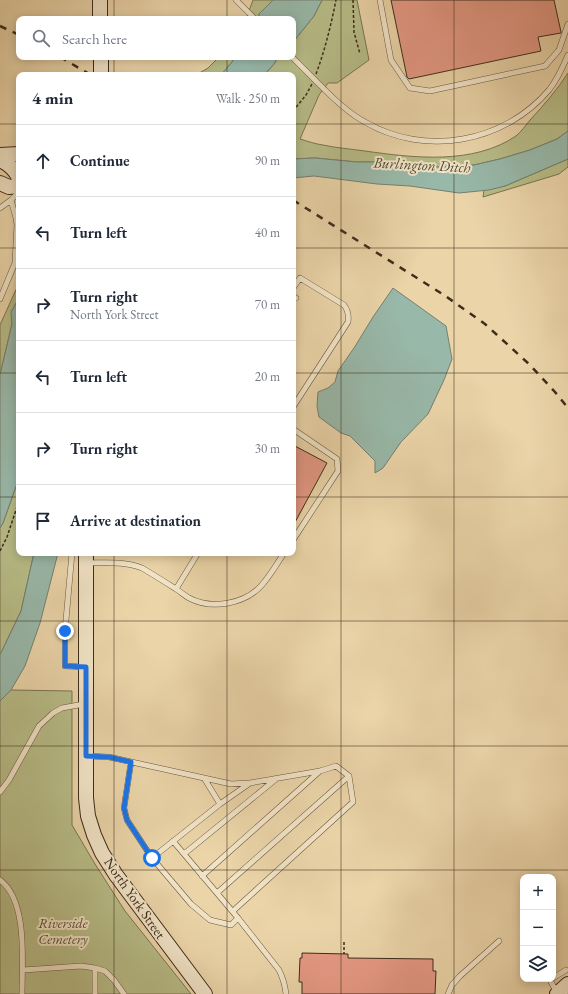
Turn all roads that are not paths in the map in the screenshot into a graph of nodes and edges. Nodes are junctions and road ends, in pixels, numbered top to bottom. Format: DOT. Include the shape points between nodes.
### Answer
graph roads {
  1 [pos="100,0"];
  2 [pos="236,0"];
  3 [pos="380,0"];
  4 [pos="100,16"];
  5 [pos="252,16"];
  6 [pos="568,24"];
  7 [pos="568,55"];
  8 [pos="101,60"];
  9 [pos="295,60"];
  10 [pos="101,72"];
  11 [pos="16,154"];
  12 [pos="0,155"];
  13 [pos="0,160"];
  14 [pos="16,174"];
  15 [pos="0,183"];
  16 [pos="16,186"];
  17 [pos="16,195"];
  18 [pos="11,200"];
  19 [pos="0,208"];
  20 [pos="16,218"];
  21 [pos="16,244"];
  22 [pos="296,284"];
  23 [pos="0,299"];
  24 [pos="296,402"];
  25 [pos="296,431"];
  26 [pos="296,535"];
  27 [pos="72,556"];
  28 [pos="196,556"];
  29 [pos="282,556"];
  30 [pos="86,558"];
  31 [pos="176,589"];
  32 [pos="86,667"];
  33 [pos="86,704"];
  34 [pos="86,756"];
  35 [pos="131,762"];
  36 [pos="320,771"];
  37 [pos="349,776"];
  38 [pos="204,778"];
  39 [pos="278,778"];
  40 [pos="250,783"];
  41 [pos="0,792"];
  42 [pos="220,804"];
  43 [pos="173,841"];
  44 [pos="184,854"];
  45 [pos="152,858"];
  46 [pos="202,876"];
  47 [pos="0,880"];
  48 [pos="217,892"];
  49 [pos="233,911"];
  50 [pos="238,918"];
  51 [pos="499,941"];
  52 [pos="95,968"];
  53 [pos="23,970"];
  54 [pos="566,970"];
  55 [pos="556,976"];
  56 [pos="551,982"];
  57 [pos="568,984"];
  58 [pos="22,994"];
  59 [pos="95,994"];
  60 [pos="124,994"];
  61 [pos="205,994"];
  62 [pos="286,994"];
  63 [pos="448,994"];
  64 [pos="557,994"];
  1 -- 4 [label="main road"];
  2 -- 5 [label="lane"];
  3 -- 6 [label="lane" via="390,60 410,88 430,91 544,66 559,50"];
  7 -- 9 [label="lane, bridge" via="550,88 523,114 476,137 438,142 401,137 365,123 350,113"];
  8 -- 10 [label="main road"];
  11 -- 12 [label="main road"];
  13 -- 14 [label="main road" via="10,166"];
  15 -- 16 [label="main road" via="9,187"];
  17 -- 18 [label="lane"];
  18 -- 19 [label="lane"];
  18 -- 20 [label="lane"];
  21 -- 23 [label="lane" via="15,263"];
  22 -- 24 [label="lane" via="300,278 344,305 349,317"];
  25 -- 26 [label="lane" via="337,459 338,471"];
  27 -- 32 [label="lane" via="65,631 65,666"];
  28 -- 31 [label="lane"];
  29 -- 31 [label="lane" via="261,586 232,602 201,602"];
  30 -- 31 [label="lane" via="137,566"];
  30 -- 32 [label="main road, North York Street"];
  32 -- 33 [label="main road, North York Street"];
  33 -- 34 [label="main road, North York Street"];
  33 -- 41 [label="lane" via="62,708 39,726"];
  34 -- 35 [label="lane" via="109,757"];
  34 -- 61 [label="main road, North York Street" via="88,816 102,852 116,875"];
  35 -- 38 [label="lane"];
  35 -- 45 [label="lane" via="124,808 127,820"];
  36 -- 37 [label="lane" via="336,766"];
  36 -- 39 [label="lane"];
  36 -- 46 [label="lane"];
  37 -- 48 [label="lane"];
  37 -- 49 [label="lane" via="352,802"];
  38 -- 40 [label="lane" via="231,784"];
  38 -- 42 [label="lane"];
  39 -- 40 [label="lane"];
  39 -- 44 [label="lane"];
  40 -- 42 [label="lane"];
  42 -- 43 [label="lane"];
  43 -- 44 [label="lane"];
  43 -- 45 [label="lane"];
  44 -- 46 [label="lane"];
  45 -- 50 [label="lane" via="191,904 210,920 231,925"];
  46 -- 48 [label="lane"];
  47 -- 53 [label="lane" via="12,894 17,906 21,923"];
  48 -- 49 [label="lane"];
  49 -- 50 [label="lane"];
  50 -- 62 [label="lane" via="279,970"];
  51 -- 63 [label="lane" via="460,976"];
  52 -- 53 [label="lane" via="81,966"];
  52 -- 59 [label="lane"];
  52 -- 60 [label="lane" via="105,971"];
  53 -- 58 [label="lane"];
  54 -- 55 [label="lane"];
  56 -- 64 [label="lane"];
  57 -- 64 [label="main road"];
}
